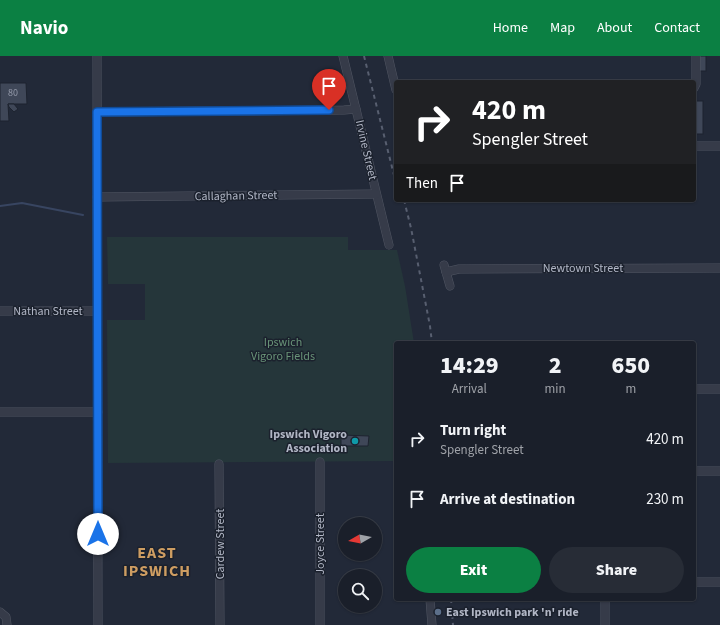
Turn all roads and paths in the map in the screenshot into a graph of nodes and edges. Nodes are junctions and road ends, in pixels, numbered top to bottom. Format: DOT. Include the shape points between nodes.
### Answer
graph roads {
  1 [pos="97,56"];
  2 [pos="343,56"];
  3 [pos="388,56"];
  4 [pos="696,56"];
  5 [pos="696,80"];
  6 [pos="394,82"];
  7 [pos="356,109"];
  8 [pos="97,112"];
  9 [pos="696,146"];
  10 [pos="720,146"];
  11 [pos="376,194"];
  12 [pos="97,197"];
  13 [pos="389,245"];
  14 [pos="720,268"];
  15 [pos="450,286"];
  16 [pos="0,311"];
  17 [pos="97,311"];
  18 [pos="696,389"];
  19 [pos="720,389"];
  20 [pos="0,412"];
  21 [pos="98,412"];
  22 [pos="320,462"];
  23 [pos="220,464"];
  24 [pos="696,471"];
  25 [pos="720,471"];
  26 [pos="696,582"];
  27 [pos="720,582"];
  28 [pos="430,601"];
  29 [pos="605,601"];
  30 [pos="2,613"];
  31 [pos="8,625"];
  32 [pos="98,625"];
  33 [pos="220,625"];
  34 [pos="320,625"];
  35 [pos="432,625"];
  36 [pos="605,625"];
  1 -- 8 [label="street"];
  2 -- 7 [label="street, Irvine Street"];
  3 -- 6 [label="street"];
  4 -- 5 [label="street"];
  7 -- 8 [label="street"];
  7 -- 11 [label="street, Irvine Street"];
  8 -- 12 [label="street"];
  9 -- 10 [label="street"];
  11 -- 12 [label="street, Callaghan Street"];
  11 -- 13 [label="street, Irvine Street"];
  12 -- 17 [label="street"];
  14 -- 15 [label="street, Newtown Street" via="445,268"];
  16 -- 17 [label="street, Nathan Street"];
  17 -- 21 [label="street"];
  18 -- 19 [label="street"];
  20 -- 21 [label="street"];
  21 -- 32 [label="street"];
  22 -- 34 [label="street, Joyce Street"];
  23 -- 33 [label="street, Cardew Street"];
  24 -- 25 [label="street"];
  26 -- 27 [label="street"];
  28 -- 35 [label="street"];
  29 -- 36 [label="street"];
  30 -- 31 [label="street"];
}
